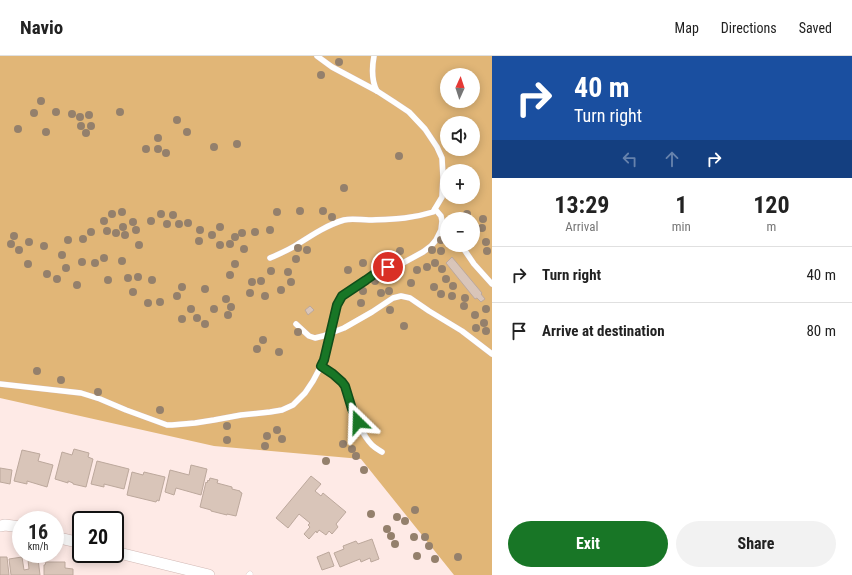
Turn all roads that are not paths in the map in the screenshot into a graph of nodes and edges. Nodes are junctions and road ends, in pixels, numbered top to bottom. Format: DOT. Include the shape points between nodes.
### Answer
graph roads {
  1 [pos="317,56"];
  2 [pos="374,56"];
  3 [pos="377,91"];
  4 [pos="435,209"];
  5 [pos="440,215"];
  6 [pos="440,232"];
  7 [pos="466,252"];
  8 [pos="270,258"];
  9 [pos="492,284"];
  10 [pos="296,324"];
  11 [pos="330,333"];
  12 [pos="492,354"];
  13 [pos="321,366"];
  14 [pos="0,384"];
  15 [pos="382,452"];
  16 [pos="0,526"];
  17 [pos="12,526"];
  18 [pos="124,554"];
  19 [pos="209,575"];
  1 -- 3 [label="lane"];
  2 -- 3 [label="lane" via="373,78"];
  3 -- 4 [label="lane" via="409,112 437,147 442,158 443,177 442,197"];
  4 -- 5 [label="lane"];
  4 -- 8 [label="lane" via="420,216 346,220 335,223"];
  6 -- 11 [label="lane" via="431,246 423,252 401,264 380,270 342,296"];
  7 -- 9 [label="lane"];
  10 -- 11 [label="lane" via="315,338"];
  11 -- 12 [label="lane" via="401,296 410,298 462,331"];
  11 -- 13 [label="lane"];
  13 -- 14 [label="lane" via="300,398 282,410 172,425 81,393"];
  13 -- 15 [label="lane" via="345,386 352,409 366,438"];
  16 -- 17 [label="street"];
  18 -- 19 [label="street"];
}
